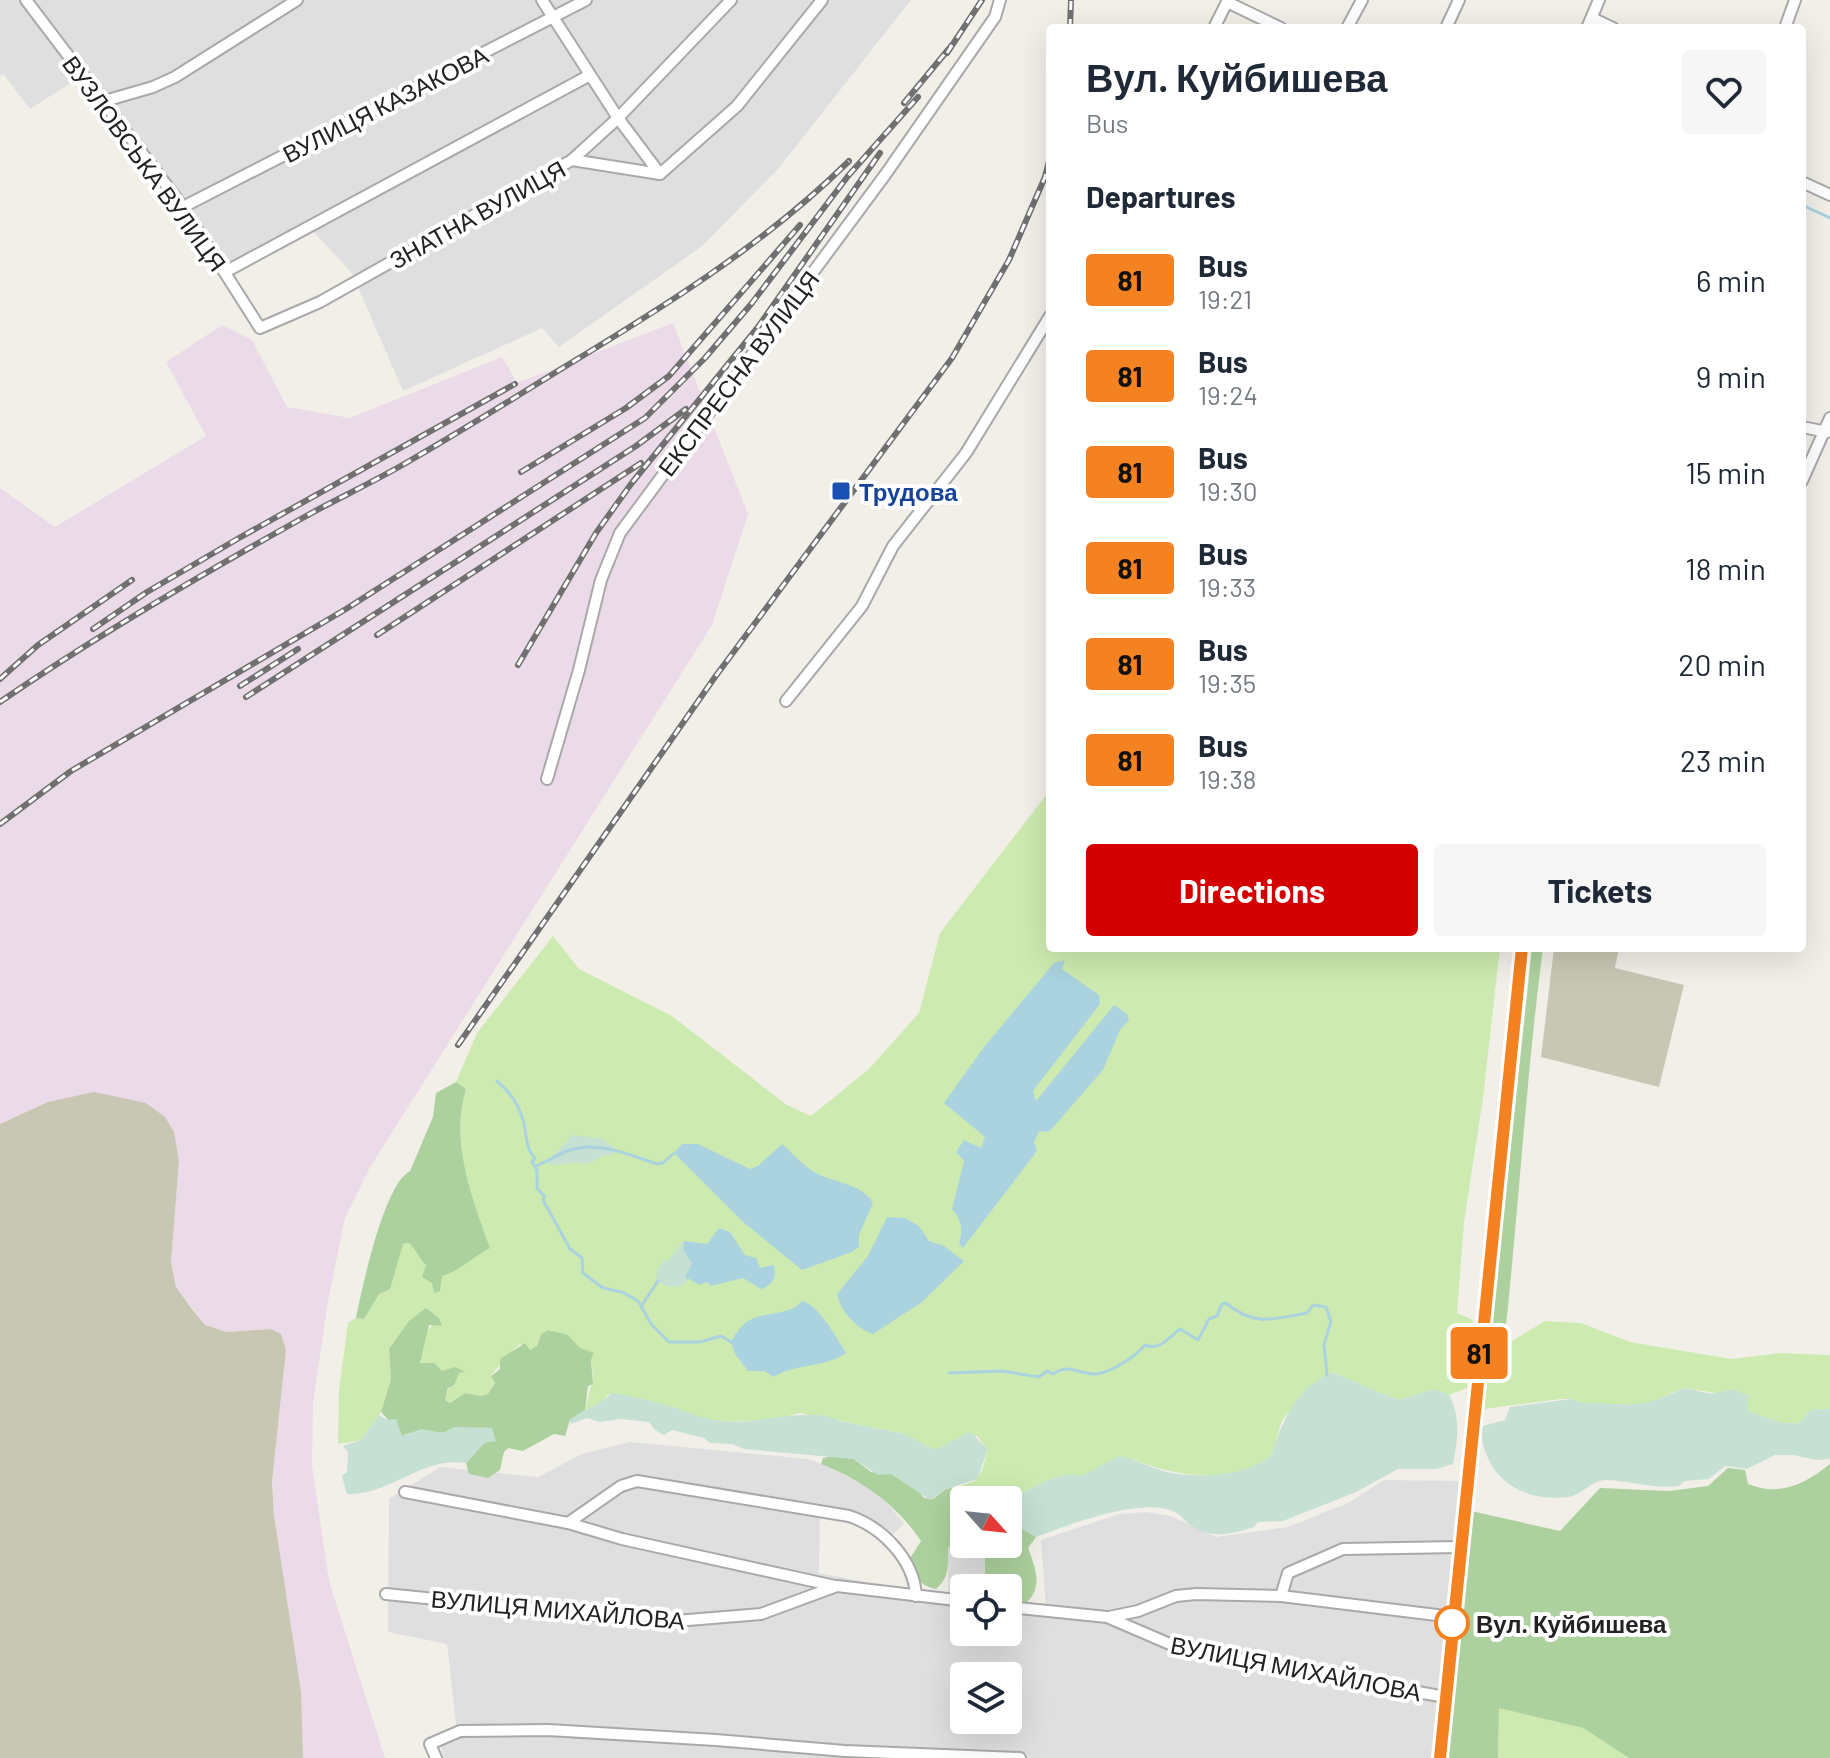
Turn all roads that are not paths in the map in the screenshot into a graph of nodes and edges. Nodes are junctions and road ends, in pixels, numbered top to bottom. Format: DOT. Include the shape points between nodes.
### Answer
graph roads {
  1 [pos="26,0"];
  2 [pos="297,0"];
  3 [pos="542,0"];
  4 [pos="586,0"];
  5 [pos="731,0"];
  6 [pos="822,0"];
  7 [pos="1362,0"];
  8 [pos="1459,0"];
  9 [pos="1599,0"];
  10 [pos="1795,0"];
  11 [pos="1001,1"];
  12 [pos="1228,1"];
  13 [pos="553,19"];
  14 [pos="1589,23"];
  15 [pos="1216,24"];
  16 [pos="1273,24"];
  17 [pos="1349,24"];
  18 [pos="1448,24"];
  19 [pos="1786,24"];
  20 [pos="590,75"];
  21 [pos="101,102"];
  22 [pos="618,118"];
  23 [pos="572,160"];
  24 [pos="660,174"];
  25 [pos="1806,183"];
  26 [pos="1829,192"];
  27 [pos="183,207"];
  28 [pos="225,272"];
  29 [pos="1046,323"];
  30 [pos="260,328"];
  31 [pos="1830,418"];
  32 [pos="1806,428"];
  33 [pos="1827,432"];
  34 [pos="1806,473"];
  35 [pos="786,701"];
  36 [pos="547,779"];
  37 [pos="1522,952"];
  38 [pos="405,1492"];
  39 [pos="568,1523"];
  40 [pos="1460,1547"];
  41 [pos="837,1586"];
  42 [pos="386,1594"];
  43 [pos="916,1596"];
  44 [pos="1281,1596"];
  45 [pos="950,1600"];
  46 [pos="1022,1608"];
  47 [pos="1107,1617"];
  48 [pos="1453,1617"];
  49 [pos="1445,1697"];
  50 [pos="436,1758"];
  51 [pos="1020,1758"];
  52 [pos="1440,1758"];
  1 -- 21 [label="street, ВУЗЛОВСЬКА ВУЛИЦЯ"];
  2 -- 21 [label="street" via="175,77"];
  3 -- 13 [label="street"];
  4 -- 13 [label="street, ВУЛИЦЯ КАЗАКОВА"];
  5 -- 22 [label="street"];
  6 -- 24 [label="street" via="745,98"];
  7 -- 17 [label="street"];
  8 -- 18 [label="street"];
  9 -- 14 [label="street"];
  10 -- 19 [label="street"];
  11 -- 36 [label="street, ЕКСПРЕСНА ВУЛИЦЯ" via="885,175 620,533 601,580"];
  12 -- 15 [label="street"];
  12 -- 16 [label="street"];
  13 -- 20 [label="street"];
  13 -- 27 [label="street, ВУЛИЦЯ КАЗАКОВА"];
  20 -- 22 [label="street"];
  20 -- 28 [label="street"];
  21 -- 27 [label="street, ВУЗЛОВСЬКА ВУЛИЦЯ"];
  22 -- 23 [label="street"];
  22 -- 24 [label="street"];
  23 -- 24 [label="street, ЗНАТНА ВУЛИЦЯ"];
  23 -- 30 [label="street, ЗНАТНА ВУЛИЦЯ" via="320,302"];
  25 -- 26 [label="street"];
  27 -- 28 [label="street, ВУЗЛОВСЬКА ВУЛИЦЯ"];
  28 -- 30 [label="street, ВУЗЛОВСЬКА ВУЛИЦЯ"];
  29 -- 35 [label="street" via="966,453 893,546 862,606"];
  31 -- 33 [label="street"];
  32 -- 33 [label="street"];
  33 -- 34 [label="street"];
  37 -- 40 [label="street"];
  38 -- 39 [label="street"];
  39 -- 41 [label="street"];
  39 -- 43 [label="street" via="621,1486 637,1481 849,1516 900,1553"];
  40 -- 44 [label="street" via="1334,1551 1288,1573"];
  40 -- 48 [label="street"];
  41 -- 42 [label="street, ВУЛИЦЯ МИХАЙЛОВА" via="761,1614 664,1622"];
  41 -- 43 [label="street, ВУЛИЦЯ МИХАЙЛОВА"];
  43 -- 45 [label="street, ВУЛИЦЯ МИХАЙЛОВА"];
  44 -- 47 [label="street" via="1186,1594"];
  44 -- 48 [label="street"];
  46 -- 47 [label="street, ВУЛИЦЯ МИХАЙЛОВА"];
  47 -- 49 [label="street, ВУЛИЦЯ МИХАЙЛОВА" via="1179,1648"];
  48 -- 49 [label="street"];
  49 -- 52 [label="street"];
  50 -- 51 [label="street" via="430,1744 460,1731 548,1730"];
}
